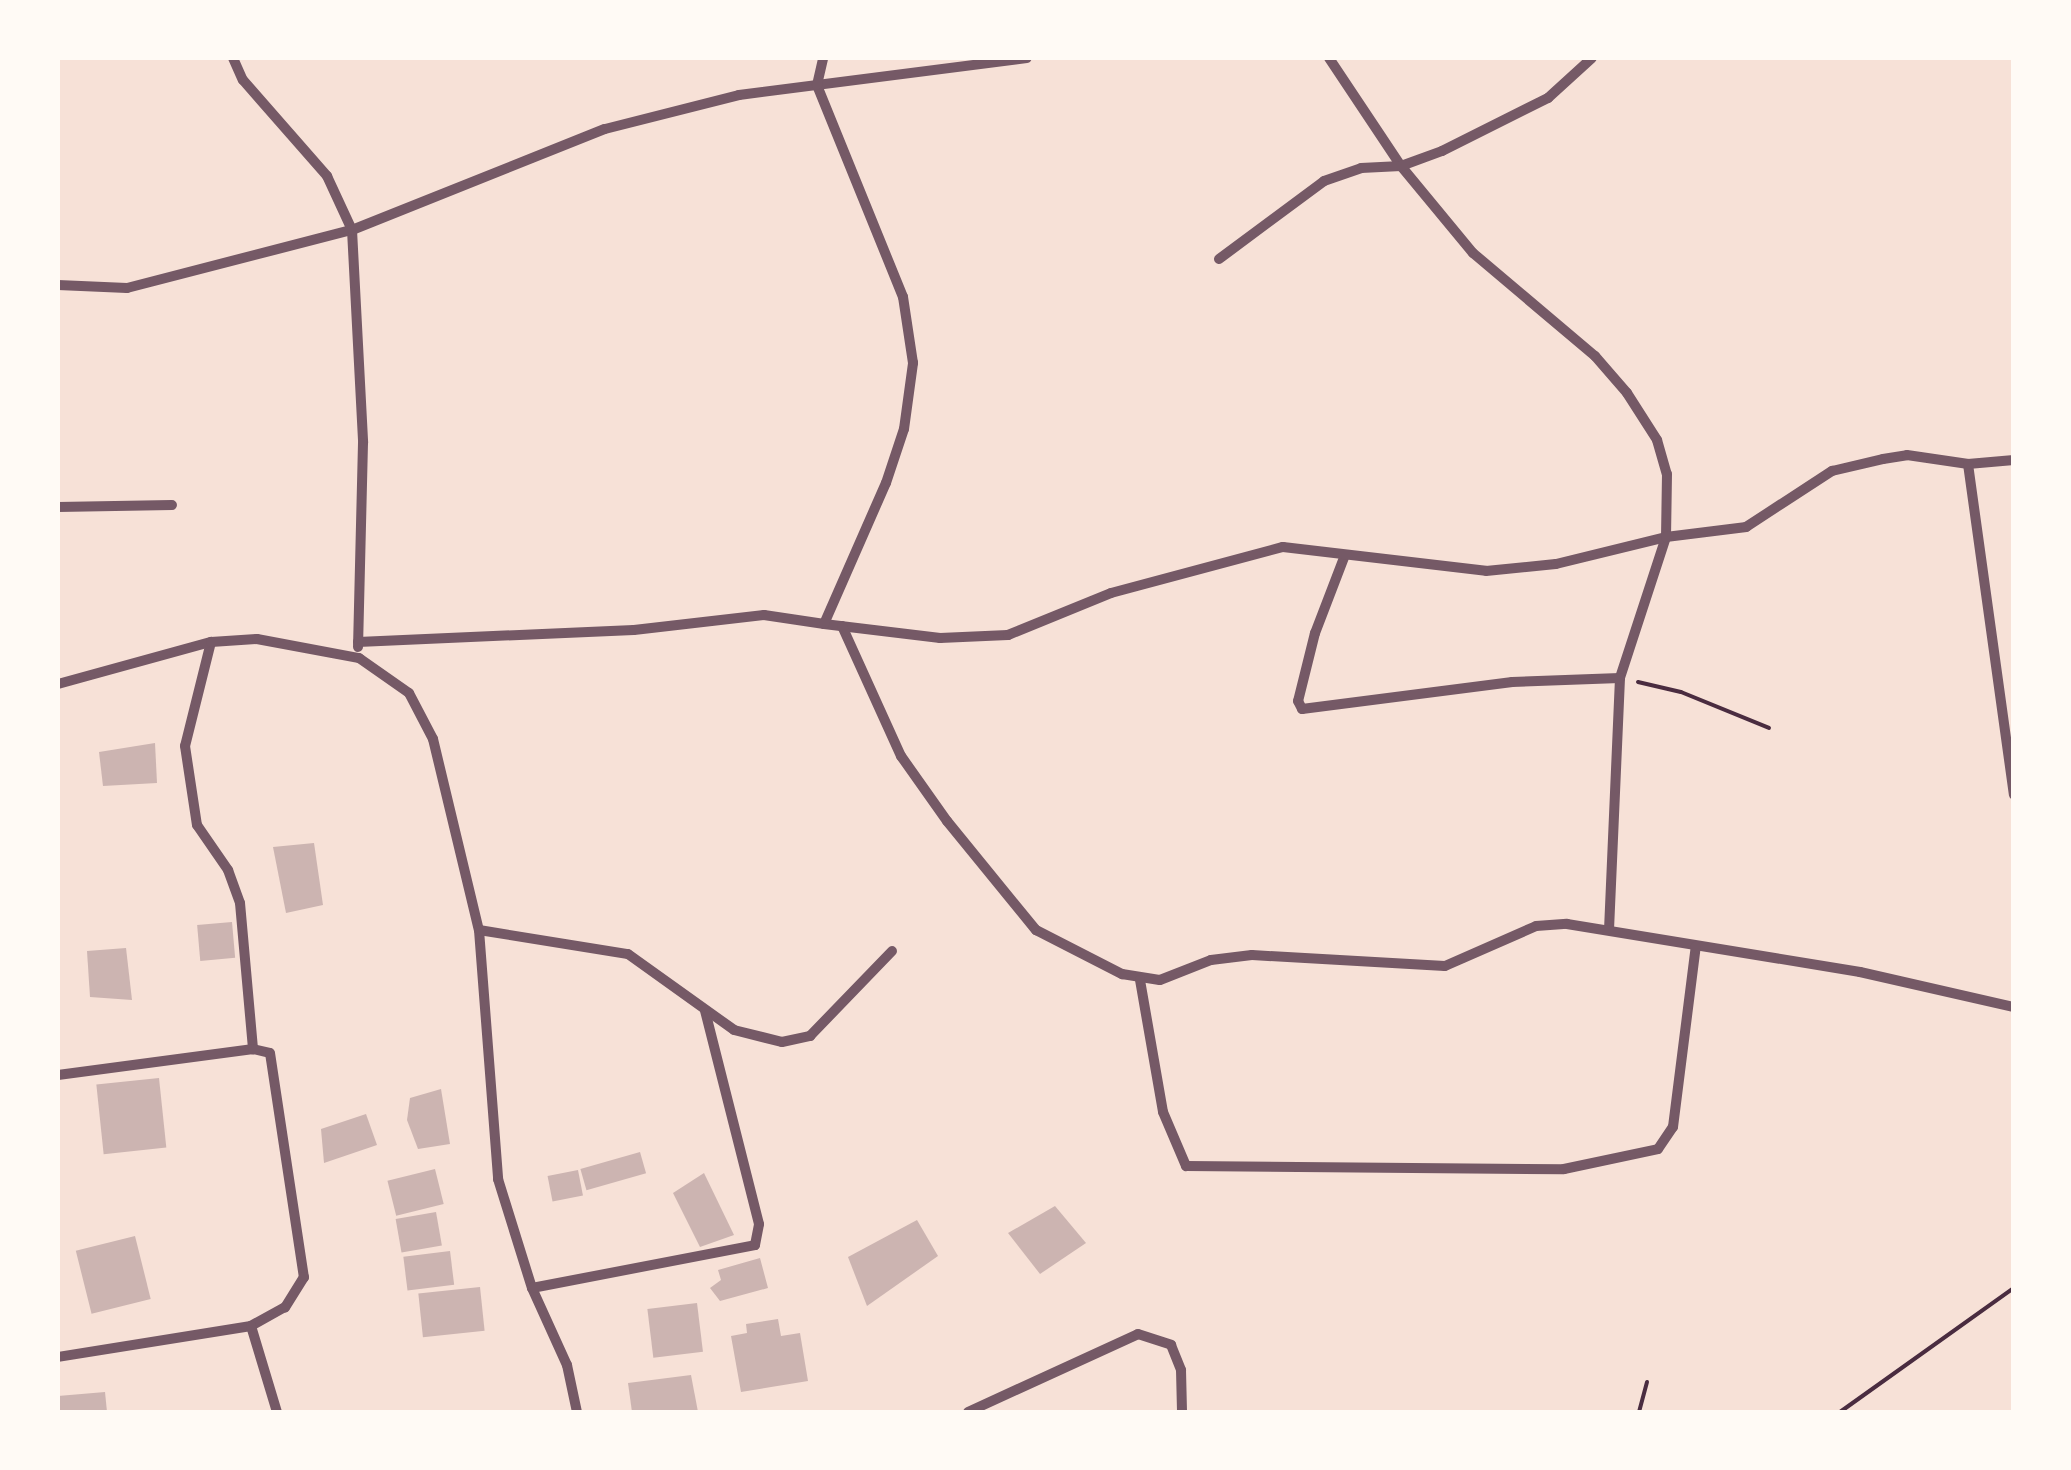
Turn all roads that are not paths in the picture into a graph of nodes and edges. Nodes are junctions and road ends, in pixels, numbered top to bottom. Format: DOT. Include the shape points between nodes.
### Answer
graph roads {
  1 [pos="233,58"];
  2 [pos="823,58"];
  3 [pos="1027,58"];
  4 [pos="1329,58"];
  5 [pos="1592,58"];
  6 [pos="817,85"];
  7 [pos="1402,166"];
  8 [pos="352,230"];
  9 [pos="1219,259"];
  10 [pos="58,284"];
  11 [pos="2013,459"];
  12 [pos="1968,464"];
  13 [pos="172,504"];
  14 [pos="58,507"];
  15 [pos="1666,537"];
  16 [pos="1345,555"];
  17 [pos="824,624"];
  18 [pos="842,626"];
  19 [pos="211,642"];
  20 [pos="358,642"];
  21 [pos="359,658"];
  22 [pos="1620,678"];
  23 [pos="58,684"];
  24 [pos="2014,795"];
  25 [pos="478,930"];
  26 [pos="1610,930"];
  27 [pos="1696,946"];
  28 [pos="892,951"];
  29 [pos="1140,980"];
  30 [pos="2014,1008"];
  31 [pos="704,1009"];
  32 [pos="253,1049"];
  33 [pos="58,1075"];
  34 [pos="532,1288"];
  35 [pos="250,1326"];
  36 [pos="58,1356"];
  37 [pos="277,1412"];
  38 [pos="577,1412"];
  39 [pos="968,1412"];
  40 [pos="1182,1412"];
  1 -- 8 [label="street" via="244,80 327,176"];
  2 -- 6 [label="street"];
  3 -- 6 [label="street"];
  4 -- 7 [label="street"];
  5 -- 7 [label="street" via="1548,98"];
  6 -- 8 [label="street" via="739,96 605,129"];
  6 -- 17 [label="street" via="903,297 914,363 904,429 886,483"];
  7 -- 9 [label="street" via="1361,168 1324,181"];
  7 -- 15 [label="street" via="1473,253 1595,356 1627,393 1657,440 1668,474"];
  8 -- 10 [label="street" via="128,288"];
  8 -- 20 [label="street" via="363,443"];
  11 -- 12 [label="street"];
  12 -- 15 [label="street" via="1883,458 1832,471 1746,527"];
  12 -- 24 [label="street"];
  13 -- 14 [label="street"];
  15 -- 16 [label="street" via="1556,564 1486,571"];
  15 -- 22 [label="street"];
  16 -- 18 [label="street" via="1283,547 1239,555 987,638"];
  16 -- 22 [label="street" via="1315,633 1298,701 1302,709 1512,682"];
  17 -- 18 [label="street"];
  17 -- 20 [label="street" via="764,614 634,630"];
  18 -- 29 [label="street" via="918,784 1036,930"];
  19 -- 21 [label="street" via="257,639"];
  19 -- 23 [label="street"];
  19 -- 32 [label="street" via="185,746 197,825 228,870 240,903"];
  20 -- 21 [label="street"];
  21 -- 25 [label="street" via="409,693 424,716"];
  22 -- 26 [label="street"];
  25 -- 31 [label="street" via="628,954"];
  25 -- 34 [label="street" via="498,1179"];
  26 -- 27 [label="street"];
  26 -- 29 [label="street" via="1536,926 1446,966 1252,955 1211,960 1176,978"];
  27 -- 29 [label="street" via="1672,1128 1658,1149 1564,1169 1186,1166 1162,1112"];
  27 -- 30 [label="street" via="1860,972"];
  28 -- 31 [label="street" via="827,1020 797,1040 762,1041"];
  31 -- 34 [label="street" via="759,1224 755,1246"];
  32 -- 33 [label="street"];
  32 -- 35 [label="street" via="270,1053 274,1065 304,1277 285,1307"];
  34 -- 38 [label="street" via="567,1366"];
  35 -- 36 [label="street"];
  35 -- 37 [label="street"];
  39 -- 40 [label="street" via="1138,1334 1171,1345 1181,1370"];
}
